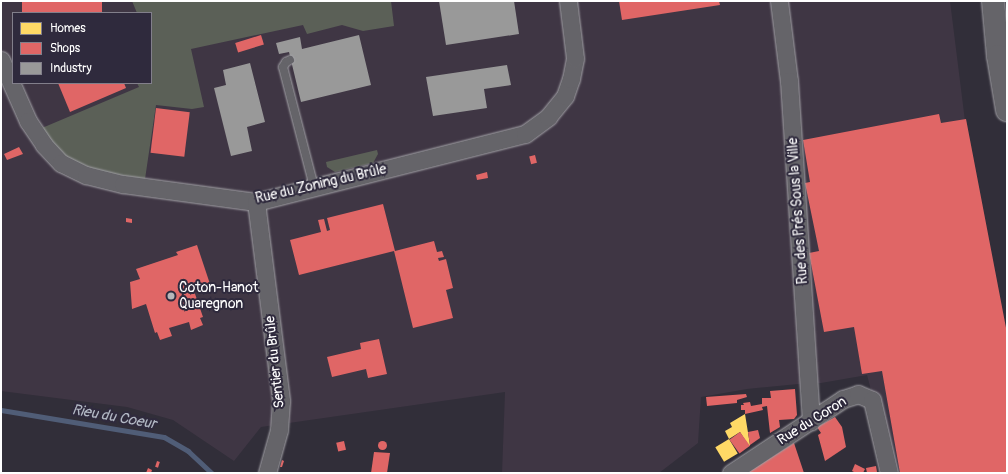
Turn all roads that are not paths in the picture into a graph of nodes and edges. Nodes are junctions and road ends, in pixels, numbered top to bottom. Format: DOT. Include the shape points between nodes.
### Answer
graph roads {
  1 [pos="568,1"];
  2 [pos="779,1"];
  3 [pos="993,1"];
  4 [pos="1,60"];
  5 [pos="290,60"];
  6 [pos="1007,110"];
  7 [pos="314,187"];
  8 [pos="256,202"];
  9 [pos="811,421"];
  10 [pos="267,473"];
  11 [pos="731,473"];
  12 [pos="888,473"];
  1 -- 7 [label="street, Rue du Zoning du Brûle" via="575,58 571,79 565,96 548,117 525,134"];
  2 -- 9 [label="street, Rue des Prés Sous la Ville" via="790,81"];
  3 -- 6 [label="main road" via="998,56"];
  4 -- 8 [label="street, Rue du Zoning du Brûle" via="28,121 44,145 61,163 86,175 123,184"];
  5 -- 7 [label="lane" via="283,67"];
  7 -- 8 [label="street, Rue du Zoning du Brûle"];
  8 -- 10 [label="street, Sentier du Brûle" via="281,401 279,430"];
  9 -- 11 [label="street, Rue du Coron"];
  9 -- 12 [label="street, Rue du Coron" via="843,399 858,394 872,400"];
}
